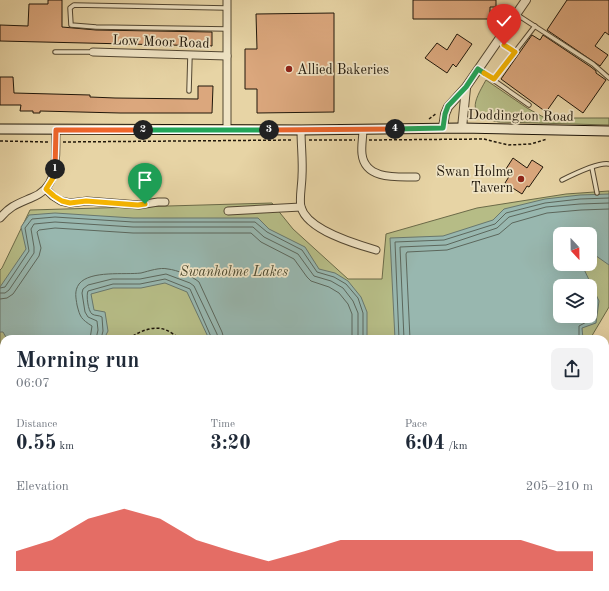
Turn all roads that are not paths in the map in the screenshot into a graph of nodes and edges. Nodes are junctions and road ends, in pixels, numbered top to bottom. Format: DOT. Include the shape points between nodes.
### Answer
graph roads {
  1 [pos="227,0"];
  2 [pos="526,0"];
  3 [pos="227,8"];
  4 [pos="516,14"];
  5 [pos="535,26"];
  6 [pos="227,30"];
  7 [pos="498,42"];
  8 [pos="55,52"];
  9 [pos="93,52"];
  10 [pos="515,52"];
  11 [pos="190,55"];
  12 [pos="227,56"];
  13 [pos="478,69"];
  14 [pos="609,78"];
  15 [pos="494,79"];
  16 [pos="466,87"];
  17 [pos="189,91"];
  18 [pos="529,105"];
  19 [pos="443,128"];
  20 [pos="462,128"];
  21 [pos="0,129"];
  22 [pos="363,129"];
  23 [pos="56,130"];
  24 [pos="227,130"];
  25 [pos="301,130"];
  26 [pos="609,131"];
  27 [pos="609,164"];
  28 [pos="592,168"];
  29 [pos="416,177"];
  30 [pos="562,180"];
  31 [pos="46,189"];
  32 [pos="597,193"];
  33 [pos="165,202"];
  34 [pos="300,207"];
  35 [pos="228,212"];
  36 [pos="0,218"];
  37 [pos="376,250"];
  1 -- 3 [label="street"];
  2 -- 4 [label="street"];
  3 -- 6 [label="street"];
  3 -- 6 [label="lane" via="74,5 70,8 71,25 74,26"];
  4 -- 5 [label="lane"];
  4 -- 7 [label="street"];
  5 -- 10 [label="lane"];
  5 -- 14 [label="lane" via="593,64"];
  6 -- 12 [label="street"];
  7 -- 10 [label="lane"];
  7 -- 13 [label="street"];
  8 -- 9 [label="lane"];
  9 -- 11 [label="street, Low Moor Road"];
  10 -- 15 [label="lane"];
  11 -- 12 [label="street, Low Moor Road"];
  11 -- 17 [label="lane"];
  12 -- 24 [label="street"];
  13 -- 15 [label="lane"];
  13 -- 16 [label="street"];
  15 -- 18 [label="lane"];
  16 -- 19 [label="street" via="448,106"];
  16 -- 20 [label="street"];
  19 -- 20 [label="main road, Doddington Road"];
  19 -- 22 [label="main road, Doddington Road"];
  20 -- 26 [label="main road, Doddington Road"];
  21 -- 23 [label="main road, Doddington Road"];
  22 -- 25 [label="main road, Doddington Road"];
  22 -- 29 [label="street" via="362,155 366,165 376,173 389,177"];
  23 -- 24 [label="main road, Doddington Road"];
  23 -- 31 [label="street" via="53,178"];
  24 -- 25 [label="main road, Doddington Road"];
  25 -- 34 [label="street"];
  27 -- 28 [label="lane" via="604,163"];
  28 -- 30 [label="lane"];
  28 -- 32 [label="lane"];
  31 -- 33 [label="street" via="70,203 86,201 138,205"];
  31 -- 36 [label="street" via="13,206"];
  34 -- 35 [label="street"];
  34 -- 37 [label="street" via="307,218 326,232"];
}
